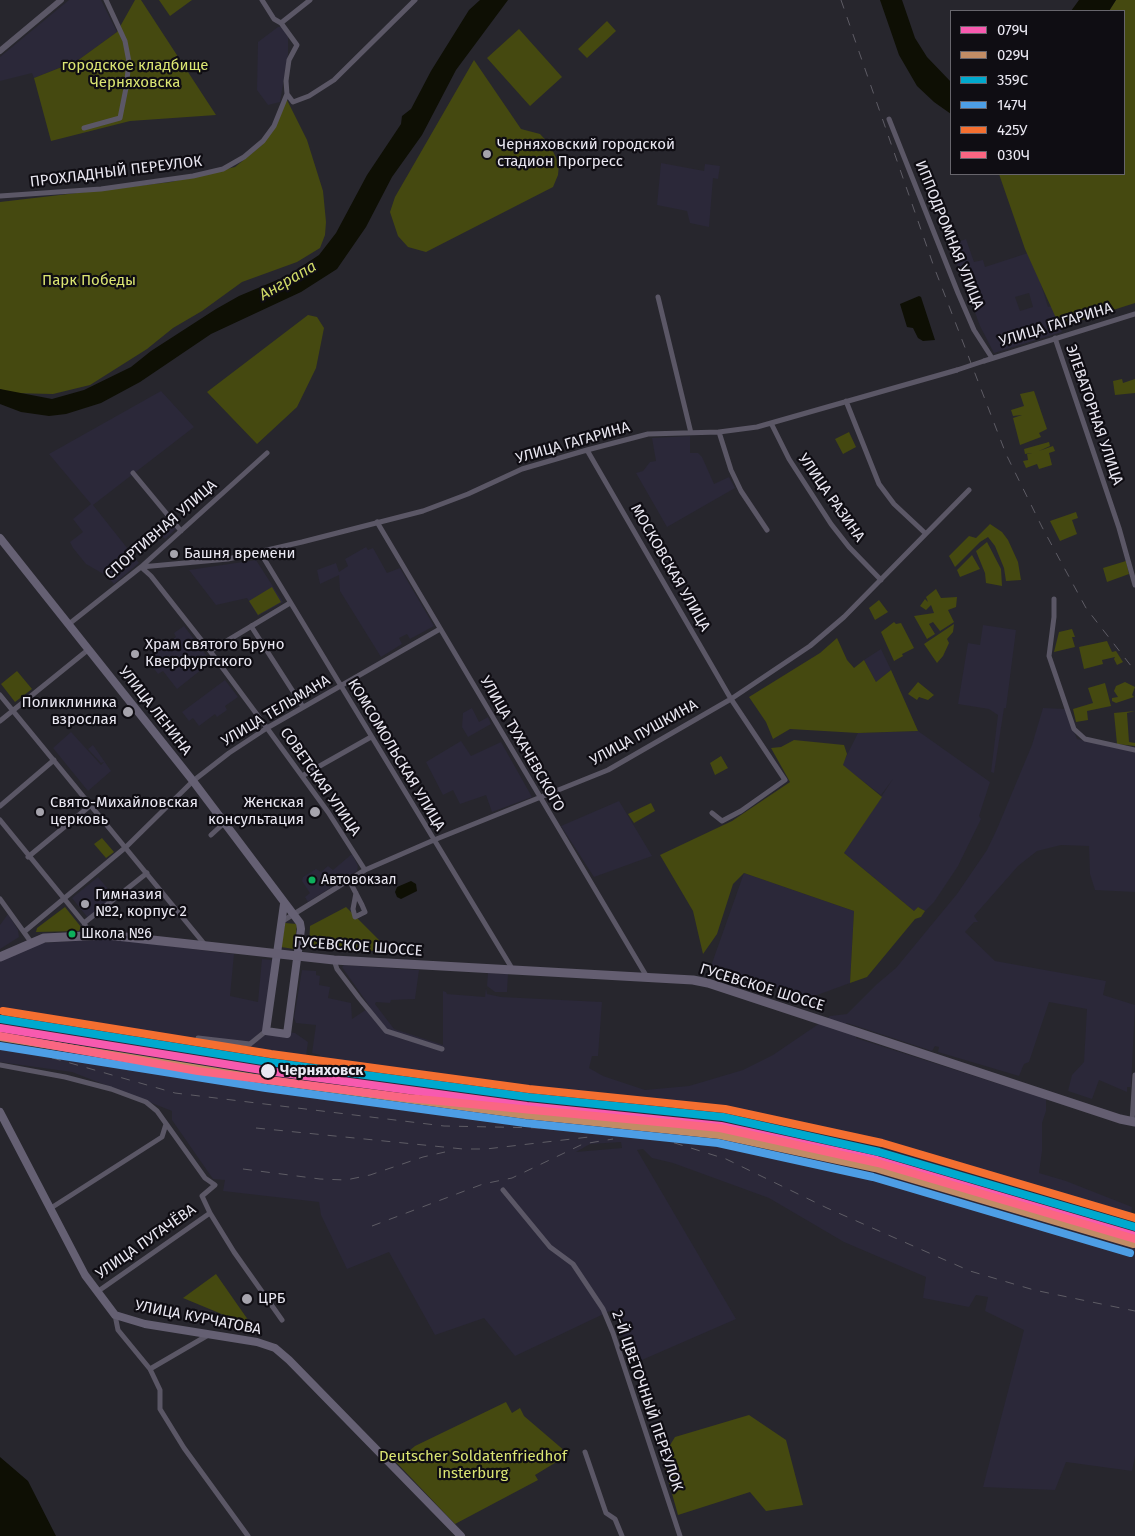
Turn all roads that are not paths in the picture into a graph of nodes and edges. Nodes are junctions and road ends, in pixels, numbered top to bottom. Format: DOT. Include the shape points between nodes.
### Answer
graph roads {
  1 [pos="61,0"];
  2 [pos="106,0"];
  3 [pos="262,0"];
  4 [pos="310,0"];
  5 [pos="415,0"];
  6 [pos="281,23"];
  7 [pos="0,51"];
  8 [pos="287,94"];
  9 [pos="889,119"];
  10 [pos="84,128"];
  11 [pos="0,196"];
  12 [pos="658,297"];
  13 [pos="1135,314"];
  14 [pos="1055,338"];
  15 [pos="992,358"];
  16 [pos="846,401"];
  17 [pos="771,423"];
  18 [pos="719,432"];
  19 [pos="691,433"];
  20 [pos="587,450"];
  21 [pos="267,453"];
  22 [pos="133,473"];
  23 [pos="969,490"];
  24 [pos="377,522"];
  25 [pos="767,530"];
  26 [pos="181,531"];
  27 [pos="924,533"];
  28 [pos="0,538"];
  29 [pos="260,552"];
  30 [pos="141,568"];
  31 [pos="881,580"];
  32 [pos="1135,585"];
  33 [pos="1054,599"];
  34 [pos="290,603"];
  35 [pos="69,624"];
  36 [pos="251,626"];
  37 [pos="440,629"];
  38 [pos="89,649"];
  39 [pos="210,651"];
  40 [pos="340,687"];
  41 [pos="0,695"];
  42 [pos="730,699"];
  43 [pos="302,707"];
  44 [pos="13,710"];
  45 [pos="0,720"];
  46 [pos="267,728"];
  47 [pos="370,736"];
  48 [pos="1135,750"];
  49 [pos="54,760"];
  50 [pos="302,776"];
  51 [pos="193,781"];
  52 [pos="539,798"];
  53 [pos="0,806"];
  54 [pos="92,806"];
  55 [pos="712,813"];
  56 [pos="0,820"];
  57 [pos="224,823"];
  58 [pos="2,826"];
  59 [pos="211,835"];
  60 [pos="434,840"];
  61 [pos="125,849"];
  62 [pos="28,857"];
  63 [pos="365,870"];
  64 [pos="147,873"];
  65 [pos="350,880"];
  66 [pos="356,893"];
  67 [pos="0,899"];
  68 [pos="63,899"];
  69 [pos="284,904"];
  70 [pos="293,915"];
  71 [pos="281,922"];
  72 [pos="84,923"];
  73 [pos="25,931"];
  74 [pos="91,936"];
  75 [pos="32,942"];
  76 [pos="207,947"];
  77 [pos="276,955"];
  78 [pos="0,957"];
  79 [pos="297,957"];
  80 [pos="334,960"];
  81 [pos="513,970"];
  82 [pos="647,977"];
  83 [pos="266,1031"];
  84 [pos="198,1038"];
  85 [pos="442,1049"];
  86 [pos="0,1065"];
  87 [pos="1135,1075"];
  88 [pos="0,1112"];
  89 [pos="1133,1122"];
  90 [pos="166,1124"];
  91 [pos="503,1190"];
  92 [pos="51,1208"];
  93 [pos="210,1213"];
  94 [pos="97,1292"];
  95 [pos="115,1315"];
  96 [pos="282,1320"];
  97 [pos="211,1334"];
  98 [pos="150,1369"];
  99 [pos="585,1452"];
  100 [pos="248,1536"];
  101 [pos="461,1536"];
  102 [pos="622,1536"];
  103 [pos="680,1536"];
  1 -- 7 [label="street"];
  2 -- 10 [label="street" via="125,41 129,62 126,88 120,118"];
  3 -- 6 [label="street" via="274,19"];
  4 -- 6 [label="street"];
  5 -- 8 [label="street" via="334,80 298,101 290,100"];
  6 -- 8 [label="street" via="297,45 289,60"];
  8 -- 11 [label="street, ПРОХЛАДНЫЙ ПЕРЕУЛОК" via="264,141 223,169 101,189"];
  9 -- 15 [label="street, ИППОДРОМНАЯ УЛИЦА" via="958,293 974,330"];
  12 -- 19 [label="street"];
  13 -- 14 [label="street, УЛИЦА ГАГАРИНА"];
  14 -- 15 [label="street, УЛИЦА ГАГАРИНА"];
  14 -- 32 [label="street, ЭЛЕВАТОРНАЯ УЛИЦА"];
  15 -- 16 [label="street, УЛИЦА ГАГАРИНА, bridge"];
  16 -- 17 [label="street, УЛИЦА ГАГАРИНА"];
  16 -- 27 [label="street" via="879,484"];
  17 -- 18 [label="street, УЛИЦА ГАГАРИНА"];
  17 -- 31 [label="street, УЛИЦА РАЗИНА" via="778,441 831,524"];
  18 -- 19 [label="street, УЛИЦА ГАГАРИНА"];
  18 -- 25 [label="street" via="741,491"];
  19 -- 20 [label="street, УЛИЦА ГАГАРИНА" via="648,434"];
  20 -- 24 [label="street, УЛИЦА ГАГАРИНА" via="522,470 423,511"];
  20 -- 42 [label="street, МОСКОВСКАЯ УЛИЦА"];
  21 -- 26 [label="street, СПОРТИВНАЯ УЛИЦА"];
  22 -- 26 [label="street"];
  23 -- 27 [label="street, УЛИЦА ПУШКИНА"];
  24 -- 29 [label="street, УЛИЦА ГАГАРИНА"];
  24 -- 37 [label="street, УЛИЦА ТУХАЧЕВСКОГО"];
  26 -- 30 [label="street, СПОРТИВНАЯ УЛИЦА"];
  27 -- 31 [label="street, УЛИЦА ПУШКИНА"];
  28 -- 35 [label="main road, УЛИЦА ЛЕНИНА"];
  29 -- 30 [label="street, УЛИЦА ГАГАРИНА" via="228,559"];
  29 -- 34 [label="street, КОМСОМОЛЬСКАЯ УЛИЦА"];
  30 -- 35 [label="street, СПОРТИВНАЯ УЛИЦА"];
  30 -- 39 [label="street, СОВЕТСКАЯ УЛИЦА" via="151,576"];
  31 -- 42 [label="street, УЛИЦА ПУШКИНА" via="810,646"];
  33 -- 48 [label="street" via="1049,656 1074,729 1085,739"];
  34 -- 36 [label="street"];
  34 -- 40 [label="street, КОМСОМОЛЬСКАЯ УЛИЦА"];
  35 -- 38 [label="main road, УЛИЦА ЛЕНИНА"];
  36 -- 39 [label="street"];
  36 -- 43 [label="street"];
  37 -- 40 [label="street, УЛИЦА ТЕЛЬМАНА"];
  37 -- 52 [label="street, УЛИЦА ТУХАЧЕВСКОГО"];
  38 -- 44 [label="street"];
  38 -- 51 [label="main road, УЛИЦА ЛЕНИНА"];
  39 -- 46 [label="street, СОВЕТСКАЯ УЛИЦА"];
  40 -- 43 [label="street, УЛИЦА ТЕЛЬМАНА"];
  40 -- 47 [label="street, КОМСОМОЛЬСКАЯ УЛИЦА"];
  41 -- 44 [label="street"];
  42 -- 52 [label="street, УЛИЦА ПУШКИНА" via="608,770"];
  42 -- 55 [label="street, МОСКОВСКАЯ УЛИЦА" via="785,780 741,811 722,820"];
  43 -- 46 [label="street, УЛИЦА ТЕЛЬМАНА"];
  44 -- 45 [label="street"];
  44 -- 49 [label="street"];
  46 -- 50 [label="street, СОВЕТСКАЯ УЛИЦА"];
  46 -- 51 [label="street, УЛИЦА ТЕЛЬМАНА"];
  47 -- 50 [label="street"];
  47 -- 60 [label="street, КОМСОМОЛЬСКАЯ УЛИЦА"];
  49 -- 53 [label="street"];
  49 -- 54 [label="street"];
  50 -- 63 [label="street, СОВЕТСКАЯ УЛИЦА"];
  51 -- 57 [label="main road, УЛИЦА ЛЕНИНА"];
  51 -- 61 [label="street, УЛИЦА ТЕЛЬМАНА"];
  52 -- 60 [label="street, УЛИЦА ПУШКИНА"];
  52 -- 82 [label="street, УЛИЦА ТУХАЧЕВСКОГО"];
  54 -- 61 [label="street"];
  54 -- 62 [label="street"];
  56 -- 58 [label="street"];
  57 -- 59 [label="street"];
  57 -- 69 [label="main road, УЛИЦА ЛЕНИНА"];
  58 -- 62 [label="street"];
  60 -- 63 [label="street, УЛИЦА ПУШКИНА"];
  60 -- 81 [label="street, КОМСОМОЛЬСКАЯ УЛИЦА"];
  61 -- 64 [label="street"];
  61 -- 68 [label="street, УЛИЦА ТЕЛЬМАНА"];
  62 -- 68 [label="street"];
  63 -- 65 [label="street, УЛИЦА ПУШКИНА"];
  64 -- 72 [label="street"];
  64 -- 76 [label="street"];
  65 -- 66 [label="street"];
  65 -- 70 [label="street, УЛИЦА ПУШКИНА"];
  67 -- 73 [label="street"];
  68 -- 72 [label="street"];
  68 -- 73 [label="street, УЛИЦА ТЕЛЬМАНА"];
  69 -- 70 [label="main road, УЛИЦА ЛЕНИНА"];
  69 -- 71 [label="main road"];
  70 -- 71 [label="street, УЛИЦА ПУШКИНА"];
  70 -- 79 [label="main road, УЛИЦА ЛЕНИНА" via="301,929"];
  71 -- 77 [label="main road"];
  72 -- 74 [label="street"];
  73 -- 75 [label="street"];
  74 -- 75 [label="highway, ГУСЕВСКОЕ ШОССЕ" via="44,938"];
  74 -- 76 [label="highway, ГУСЕВСКОЕ ШОССЕ" via="123,936"];
  75 -- 78 [label="highway, ГУСЕВСКОЕ ШОССЕ"];
  76 -- 77 [label="highway, ГУСЕВСКОЕ ШОССЕ"];
  77 -- 79 [label="highway, ГУСЕВСКОЕ ШОССЕ"];
  77 -- 83 [label="main road"];
  79 -- 80 [label="highway, ГУСЕВСКОЕ ШОССЕ"];
  79 -- 83 [label="main road, УЛИЦА ЛЕНИНА" via="287,1034"];
  80 -- 81 [label="highway, ГУСЕВСКОЕ ШОССЕ"];
  80 -- 85 [label="street" via="386,1031"];
  81 -- 82 [label="highway, ГУСЕВСКОЕ ШОССЕ"];
  82 -- 89 [label="highway, ГУСЕВСКОЕ ШОССЕ" via="708,983"];
  83 -- 84 [label="street" via="250,1044"];
  86 -- 90 [label="street" via="65,1077 120,1092 146,1102 158,1111"];
  87 -- 89 [label="street"];
  88 -- 92 [label="main road, УЛИЦА КУРЧАТОВА"];
  90 -- 92 [label="street" via="162,1137"];
  90 -- 93 [label="street" via="205,1178 215,1185 202,1196"];
  91 -- 103 [label="street, 2-Й ЦВЕТОЧНЫЙ ПЕРЕУЛОК" via="550,1247 573,1264 602,1309 613,1333"];
  92 -- 94 [label="main road, УЛИЦА КУРЧАТОВА"];
  93 -- 94 [label="street, УЛИЦА ПУГАЧЁВА"];
  93 -- 96 [label="street"];
  94 -- 95 [label="main road, УЛИЦА КУРЧАТОВА"];
  95 -- 97 [label="main road, УЛИЦА КУРЧАТОВА" via="145,1324"];
  95 -- 98 [label="street" via="118,1330"];
  97 -- 98 [label="street"];
  97 -- 101 [label="main road, УЛИЦА КУРЧАТОВА" via="275,1348"];
  98 -- 100 [label="street" via="160,1390 160,1409"];
  99 -- 102 [label="street" via="606,1512 615,1519"];
}
